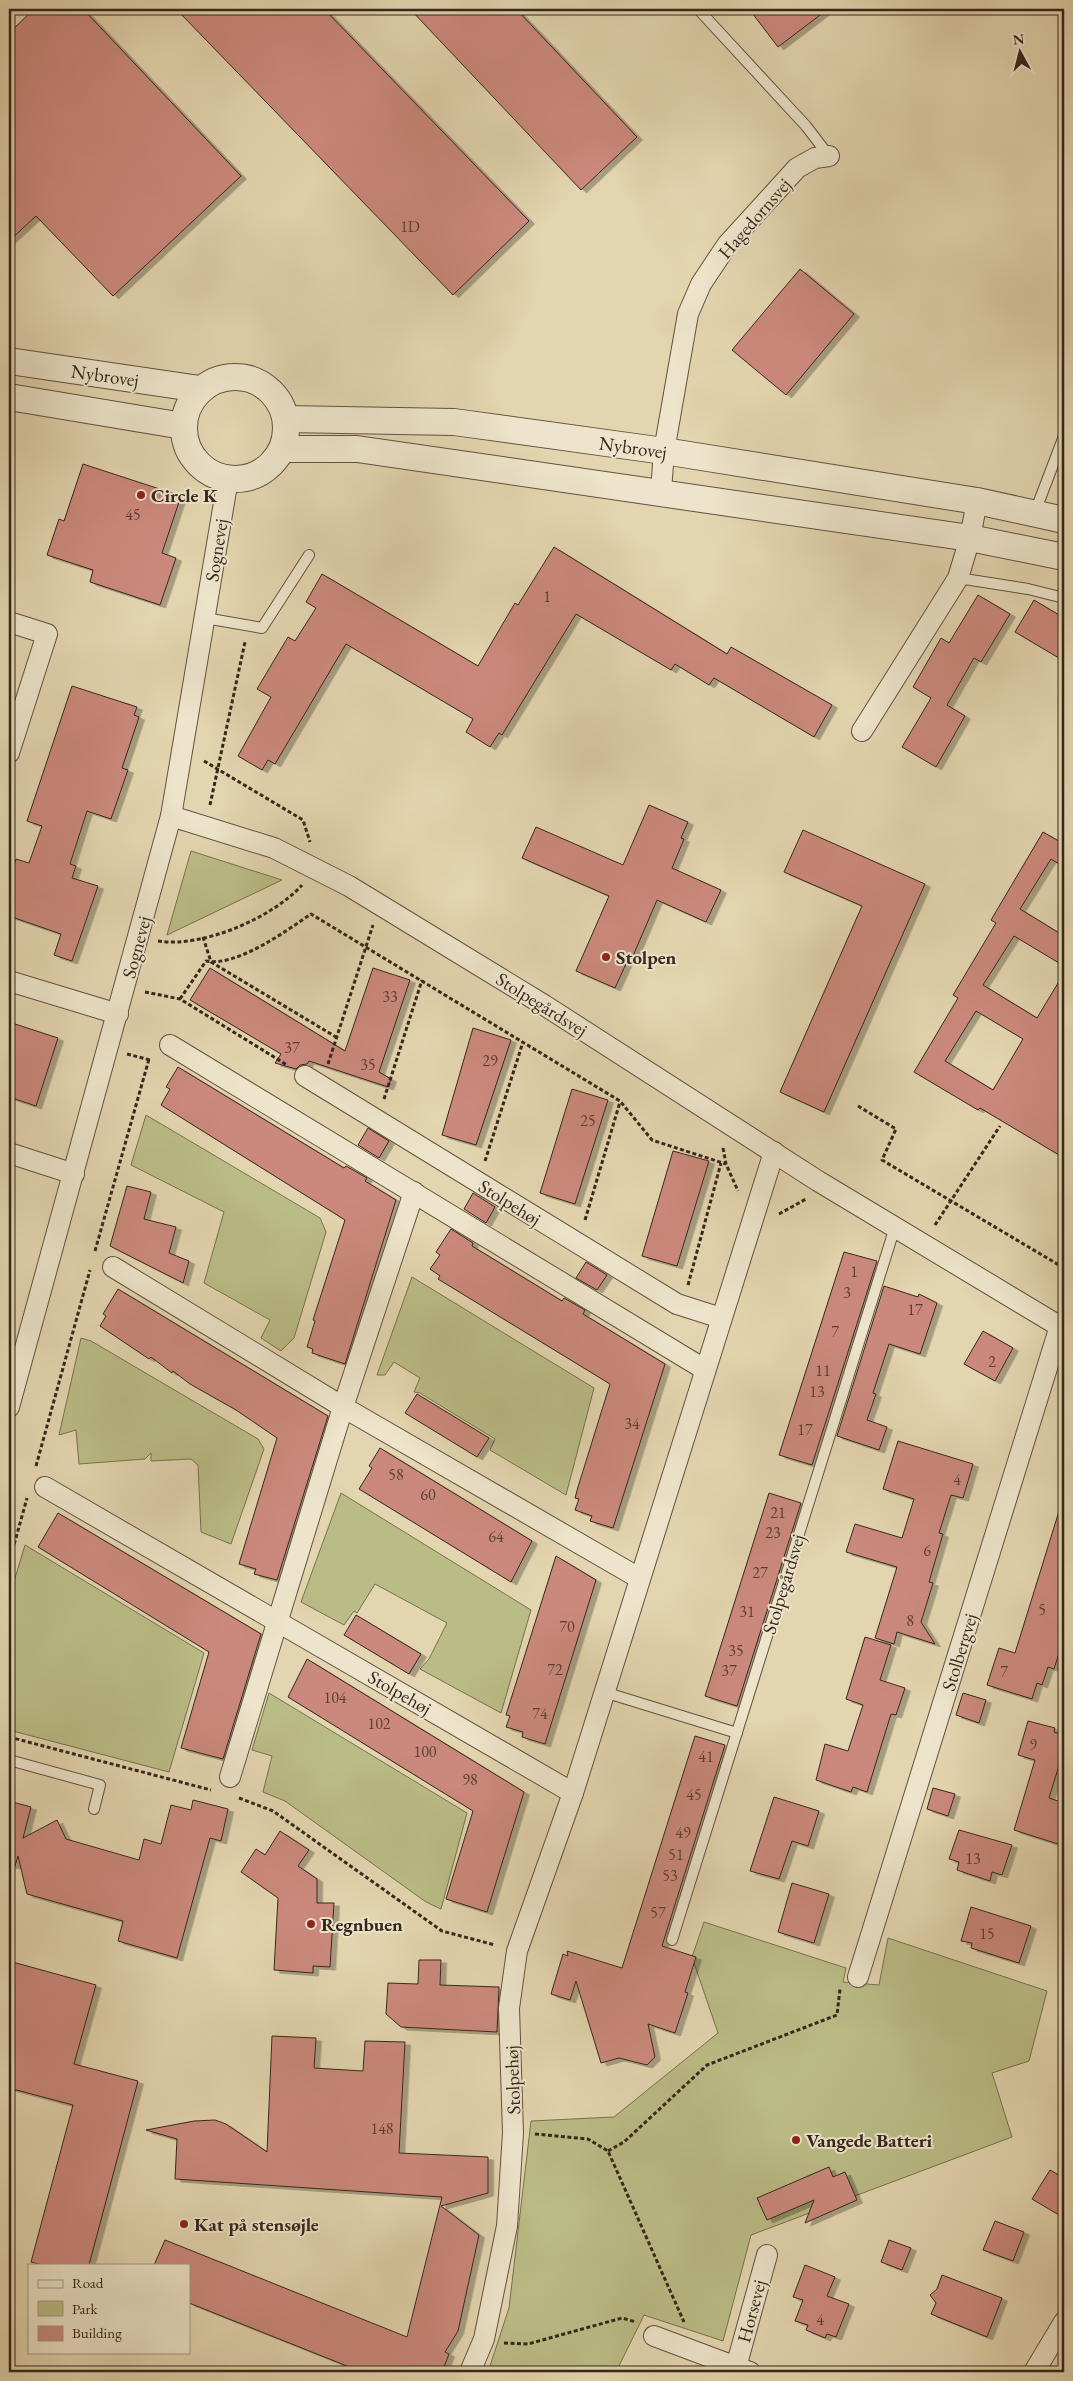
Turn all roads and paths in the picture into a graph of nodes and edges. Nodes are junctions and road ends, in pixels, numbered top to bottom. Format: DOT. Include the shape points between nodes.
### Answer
graph roads {
  1 [pos="698,9"];
  2 [pos="829,156"];
  3 [pos="9,361"];
  4 [pos="200,390"];
  5 [pos="9,397"];
  6 [pos="286,419"];
  7 [pos="183,426"];
  8 [pos="1064,436"];
  9 [pos="282,449"];
  10 [pos="664,451"];
  11 [pos="228,479"];
  12 [pos="661,492"];
  13 [pos="978,501"];
  14 [pos="1034,513"];
  15 [pos="1064,520"];
  16 [pos="970,538"];
  17 [pos="309,555"];
  18 [pos="1064,557"];
  19 [pos="958,578"];
  20 [pos="1064,598"];
  21 [pos="205,618"];
  22 [pos="9,622"];
  23 [pos="249,626"];
  24 [pos="862,732"];
  25 [pos="182,747"];
  26 [pos="9,752"];
  27 [pos="217,769"];
  28 [pos="171,816"];
  29 [pos="205,827"];
  30 [pos="311,867"];
  31 [pos="138,937"];
  32 [pos="203,937"];
  33 [pos="364,945"];
  34 [pos="211,962"];
  35 [pos="422,980"];
  36 [pos="9,981"];
  37 [pos="125,987"];
  38 [pos="180,1000"];
  39 [pos="118,1014"];
  40 [pos="336,1037"];
  41 [pos="522,1042"];
  42 [pos="170,1045"];
  43 [pos="108,1049"];
  44 [pos="149,1059"];
  45 [pos="313,1081"];
  46 [pos="620,1101"];
  47 [pos="858,1106"];
  48 [pos="717,1115"];
  49 [pos="377,1120"];
  50 [pos="1000,1126"];
  51 [pos="774,1152"];
  52 [pos="9,1153"];
  53 [pos="721,1163"];
  54 [pos="726,1164"];
  55 [pos="74,1174"];
  56 [pos="478,1182"];
  57 [pos="829,1188"];
  58 [pos="414,1192"];
  59 [pos="950,1201"];
  60 [pos="750,1225"];
  61 [pos="895,1228"];
  62 [pos="578,1244"];
  63 [pos="922,1244"];
  64 [pos="95,1253"];
  65 [pos="92,1263"];
  66 [pos="113,1267"];
  67 [pos="1064,1268"];
  68 [pos="682,1306"];
  69 [pos="720,1318"];
  70 [pos="1062,1328"];
  71 [pos="704,1369"];
  72 [pos="9,1407"];
  73 [pos="343,1407"];
  74 [pos="36,1484"];
  75 [pos="9,1563"];
  76 [pos="639,1578"];
  77 [pos="279,1622"];
  78 [pos="604,1692"];
  79 [pos="736,1734"];
  80 [pos="9,1736"];
  81 [pos="9,1760"];
  82 [pos="227,1789"];
  83 [pos="573,1793"];
  84 [pos="94,1809"];
  85 [pos="672,1940"];
  86 [pos="517,1951"];
  87 [pos="858,1977"];
  88 [pos="513,2133"];
  89 [pos="608,2151"];
  90 [pos="766,2255"];
  91 [pos="1064,2322"];
  92 [pos="654,2336"];
  93 [pos="484,2339"];
  94 [pos="697,2352"];
  95 [pos="743,2370"];
  96 [pos="470,2372"];
  97 [pos="1034,2372"];
  1 -- 2 [label="lane, Hagedornsvej" via="806,126"];
  2 -- 10 [label="street, Hagedornsvej" via="815,158 797,168 727,246 701,284 688,314"];
  3 -- 4 [label="street, Nybrovej"];
  4 -- 6 [label="street" via="221,379 244,377 259,382 281,404"];
  4 -- 7 [label="street" via="192,400"];
  5 -- 7 [label="street, Nybrovej"];
  6 -- 9 [label="street"];
  6 -- 10 [label="street, Nybrovej" via="454,422"];
  7 -- 11 [label="street" via="186,444 196,461 210,473"];
  8 -- 14 [label="lane"];
  9 -- 11 [label="street" via="269,466 250,477"];
  9 -- 12 [label="street" via="357,449"];
  10 -- 12 [label="street, Hagedornsvej"];
  10 -- 13 [label="street, Nybrovej"];
  11 -- 21 [label="street, Sognevej"];
  12 -- 16 [label="street"];
  13 -- 14 [label="street, Nybrovej"];
  13 -- 16 [label="street"];
  14 -- 15 [label="street, Nybrovej"];
  16 -- 18 [label="street"];
  16 -- 19 [label="street"];
  17 -- 23 [label="lane" via="262,628"];
  19 -- 20 [label="lane"];
  19 -- 24 [label="street"];
  21 -- 23 [label="lane"];
  21 -- 25 [label="street, Sognevej"];
  22 -- 26 [label="street" via="47,634"];
  23 -- 27 [label="path"];
  25 -- 27 [label="path"];
  25 -- 28 [label="street, Sognevej"];
  27 -- 29 [label="path"];
  27 -- 30 [label="path" via="303,820 310,840"];
  28 -- 29 [label="street, Stolpegårdsvej"];
  28 -- 31 [label="street, Sognevej"];
  29 -- 30 [label="street, Stolpegårdsvej" via="274,848"];
  30 -- 32 [label="path" via="289,900 234,929"];
  30 -- 48 [label="street, Stolpegårdsvej" via="349,886 544,1005"];
  31 -- 32 [label="path" via="166,942"];
  31 -- 37 [label="street, Sognevej"];
  32 -- 34 [label="path"];
  33 -- 34 [label="path" via="311,914 242,955"];
  33 -- 35 [label="path"];
  33 -- 40 [label="path"];
  34 -- 38 [label="path" via="206,960"];
  34 -- 40 [label="path"];
  35 -- 41 [label="path"];
  35 -- 49 [label="path"];
  36 -- 39 [label="street"];
  37 -- 38 [label="path"];
  37 -- 39 [label="street, Sognevej"];
  38 -- 45 [label="path"];
  39 -- 43 [label="street, Sognevej"];
  40 -- 45 [label="path"];
  41 -- 46 [label="path"];
  41 -- 56 [label="path"];
  42 -- 44 [label="path" via="161,1063"];
  42 -- 58 [label="street"];
  43 -- 44 [label="path"];
  43 -- 55 [label="street, Sognevej"];
  44 -- 64 [label="path"];
  45 -- 49 [label="street, Stolpehøj"];
  46 -- 53 [label="path" via="652,1140"];
  46 -- 62 [label="path"];
  47 -- 59 [label="path" via="896,1129 882,1160"];
  48 -- 51 [label="street, Stolpegårdsvej"];
  48 -- 54 [label="path"];
  49 -- 56 [label="street, Stolpehøj"];
  50 -- 59 [label="path"];
  51 -- 57 [label="street, Stolpegårdsvej"];
  51 -- 60 [label="street, Stolpehøj"];
  52 -- 55 [label="street"];
  53 -- 54 [label="path"];
  53 -- 68 [label="path"];
  54 -- 60 [label="path"];
  55 -- 72 [label="street, Sognevej"];
  56 -- 62 [label="street, Stolpehøj"];
  57 -- 60 [label="path"];
  57 -- 61 [label="street, Stolpegårdsvej"];
  58 -- 71 [label="street"];
  58 -- 73 [label="street"];
  59 -- 63 [label="path"];
  59 -- 67 [label="path"];
  60 -- 69 [label="street, Stolpehøj"];
  61 -- 63 [label="street, Stolpegårdsvej"];
  61 -- 79 [label="lane, Stolpegårdsvej"];
  62 -- 68 [label="street, Stolpehøj"];
  63 -- 70 [label="street, Stolpegårdsvej"];
  65 -- 74 [label="path"];
  66 -- 73 [label="street"];
  68 -- 69 [label="street, Stolpehøj"];
  69 -- 71 [label="street, Stolpehøj"];
  70 -- 87 [label="street, Stolbergvej"];
  71 -- 76 [label="street, Stolpehøj"];
  73 -- 76 [label="street"];
  73 -- 77 [label="street"];
  74 -- 75 [label="path"];
  74 -- 77 [label="street, Stolpehøj"];
  76 -- 78 [label="street, Stolpehøj"];
  77 -- 82 [label="street"];
  77 -- 83 [label="street, Stolpehøj"];
  78 -- 79 [label="lane"];
  78 -- 83 [label="street, Stolpehøj"];
  79 -- 85 [label="lane, Stolpegårdsvej"];
  80 -- 82 [label="path"];
  81 -- 84 [label="lane" via="100,1785"];
  82 -- 86 [label="path" via="274,1811 442,1931"];
  83 -- 86 [label="street, Stolpehøj"];
  86 -- 88 [label="street, Stolpehøj" via="509,2008"];
  87 -- 89 [label="path" via="841,1980 837,2015 707,2065 624,2142"];
  88 -- 89 [label="path" via="588,2139"];
  88 -- 93 [label="street, Stolpehøj" via="507,2226"];
  89 -- 94 [label="path"];
  90 -- 95 [label="street, Horsevej"];
  91 -- 97 [label="street"];
  92 -- 93 [label="path" via="643,2323 622,2318 528,2344"];
  92 -- 94 [label="street, Horsevej"];
  93 -- 96 [label="street, Stolpehøj"];
  94 -- 95 [label="street, Horsevej"];
}
